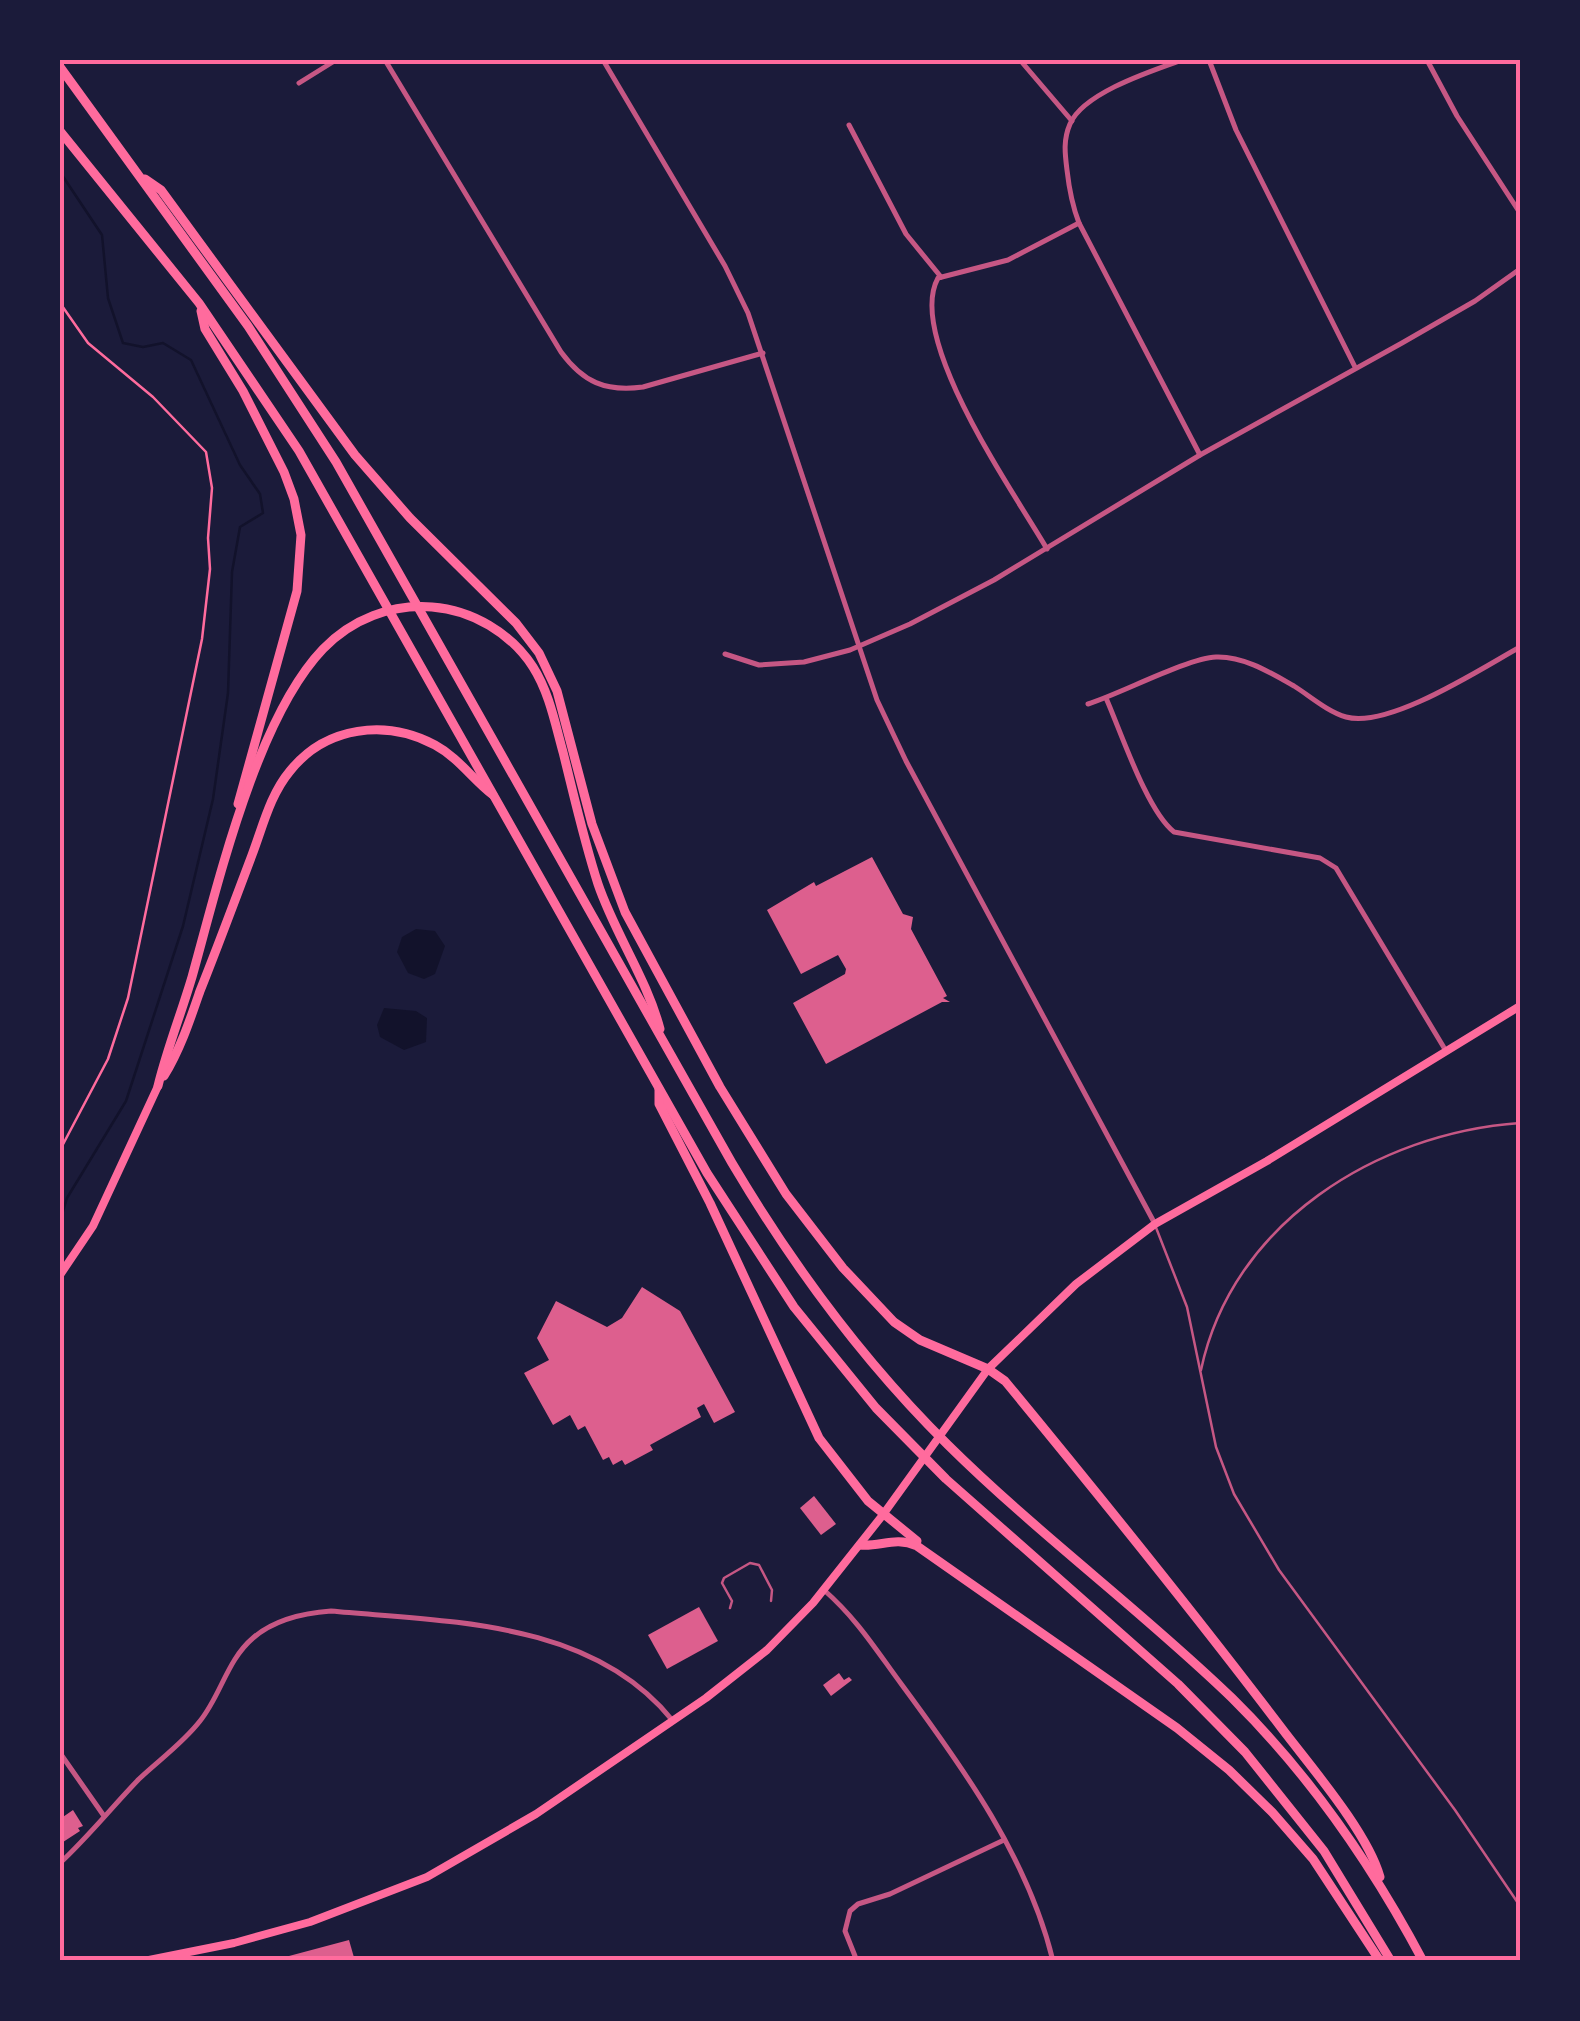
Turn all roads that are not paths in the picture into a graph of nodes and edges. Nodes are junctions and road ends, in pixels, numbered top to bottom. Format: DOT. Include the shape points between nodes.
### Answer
graph roads {
  1 [pos="336,60"];
  2 [pos="385,60"];
  3 [pos="603,60"];
  4 [pos="1020,60"];
  5 [pos="1182,60"];
  6 [pos="1209,60"];
  7 [pos="1428,60"];
  8 [pos="60,67"];
  9 [pos="299,83"];
  10 [pos="1072,121"];
  11 [pos="848,125"];
  12 [pos="60,131"];
  13 [pos="135,171"];
  14 [pos="1520,213"];
  15 [pos="1080,222"];
  16 [pos="1520,269"];
  17 [pos="941,277"];
  18 [pos="199,303"];
  19 [pos="762,353"];
  20 [pos="1356,367"];
  21 [pos="1200,455"];
  22 [pos="1047,549"];
  23 [pos="858,647"];
  24 [pos="1520,647"];
  25 [pos="725,654"];
  26 [pos="1106,698"];
  27 [pos="1088,704"];
  28 [pos="499,800"];
  29 [pos="218,884"];
  30 [pos="1520,1006"];
  31 [pos="663,1042"];
  32 [pos="1446,1051"];
  33 [pos="158,1086"];
  34 [pos="659,1086"];
  35 [pos="1520,1122"];
  36 [pos="1155,1224"];
  37 [pos="60,1276"];
  38 [pos="988,1369"];
  39 [pos="1201,1372"];
  40 [pos="882,1516"];
  41 [pos="860,1545"];
  42 [pos="951,1568"];
  43 [pos="824,1590"];
  44 [pos="771,1601"];
  45 [pos="730,1608"];
  46 [pos="673,1721"];
  47 [pos="60,1754"];
  48 [pos="104,1816"];
  49 [pos="1004,1840"];
  50 [pos="60,1863"];
  51 [pos="1384,1889"];
  52 [pos="1520,1906"];
  53 [pos="855,1956"];
  54 [pos="144,1961"];
  55 [pos="1053,1961"];
  56 [pos="1380,1961"];
  57 [pos="1392,1961"];
  58 [pos="1423,1961"];
  1 -- 9 [label="street"];
  2 -- 19 [label="street" via="561,352 590,383 643,386"];
  3 -- 19 [label="street" via="725,266"];
  4 -- 10 [label="street"];
  5 -- 10 [label="street" via="1101,95"];
  6 -- 20 [label="street" via="1236,130"];
  7 -- 14 [label="street"];
  8 -- 13 [label="highway"];
  10 -- 15 [label="street" via="1064,146"];
  11 -- 17 [label="street" via="906,234"];
  12 -- 18 [label="highway"];
  13 -- 31 [label="highway" via="336,462"];
  13 -- 38 [label="highway" via="160,190 369,472 534,645 556,691 597,839 632,926 737,1117 795,1206 894,1322"];
  15 -- 17 [label="street" via="1008,260"];
  15 -- 21 [label="street"];
  16 -- 20 [label="street"];
  17 -- 22 [label="street" via="932,305 944,366"];
  18 -- 28 [label="highway" via="299,451"];
  18 -- 29 [label="highway" via="205,328 288,481 302,544 297,590"];
  19 -- 23 [label="street"];
  20 -- 21 [label="street"];
  21 -- 22 [label="street"];
  22 -- 23 [label="street"];
  23 -- 25 [label="street" via="775,665"];
  23 -- 36 [label="street" via="906,761"];
  24 -- 26 [label="street" via="1422,700 1358,718 1230,658 1196,662"];
  26 -- 27 [label="street"];
  26 -- 32 [label="street" via="1151,801 1174,832 1320,858 1336,868"];
  28 -- 33 [label="highway" via="445,751 396,731 352,732 304,756 273,799"];
  28 -- 34 [label="highway"];
  29 -- 31 [label="highway" via="261,758 322,650 381,612 422,607 466,614 511,641 541,681 601,891 653,1002"];
  29 -- 33 [label="highway"];
  30 -- 32 [label="highway"];
  31 -- 51 [label="highway" via="782,1245 839,1323 960,1457 1234,1700 1299,1772"];
  32 -- 36 [label="highway"];
  33 -- 37 [label="highway" via="93,1226"];
  34 -- 40 [label="highway" via="659,1104 814,1428"];
  34 -- 57 [label="highway" via="724,1200 833,1358 946,1479 1178,1684 1245,1752 1324,1852"];
  35 -- 39 [label="lane" via="1401,1147 1308,1206 1236,1281 1219,1309"];
  36 -- 38 [label="highway" via="1076,1284"];
  36 -- 39 [label="lane" via="1187,1307"];
  38 -- 40 [label="highway"];
  38 -- 51 [label="highway" via="1005,1381 1281,1727 1366,1844"];
  39 -- 52 [label="lane" via="1216,1448 1246,1517"];
  40 -- 41 [label="highway"];
  40 -- 42 [label="highway"];
  41 -- 42 [label="highway" via="906,1542"];
  41 -- 43 [label="highway"];
  42 -- 56 [label="highway" via="1240,1780 1322,1872"];
  43 -- 46 [label="highway" via="757,1658"];
  43 -- 49 [label="street" via="861,1625"];
  44 -- 45 [label="lane" via="759,1564 750,1562 724,1578"];
  46 -- 48 [label="street" via="631,1680 571,1648 486,1625 309,1613 254,1636 197,1725"];
  46 -- 54 [label="highway" via="536,1814 427,1877 310,1922"];
  47 -- 48 [label="street"];
  48 -- 50 [label="street"];
  49 -- 53 [label="street" via="858,1904 844,1931"];
  49 -- 55 [label="street"];
  51 -- 58 [label="highway"];
}
